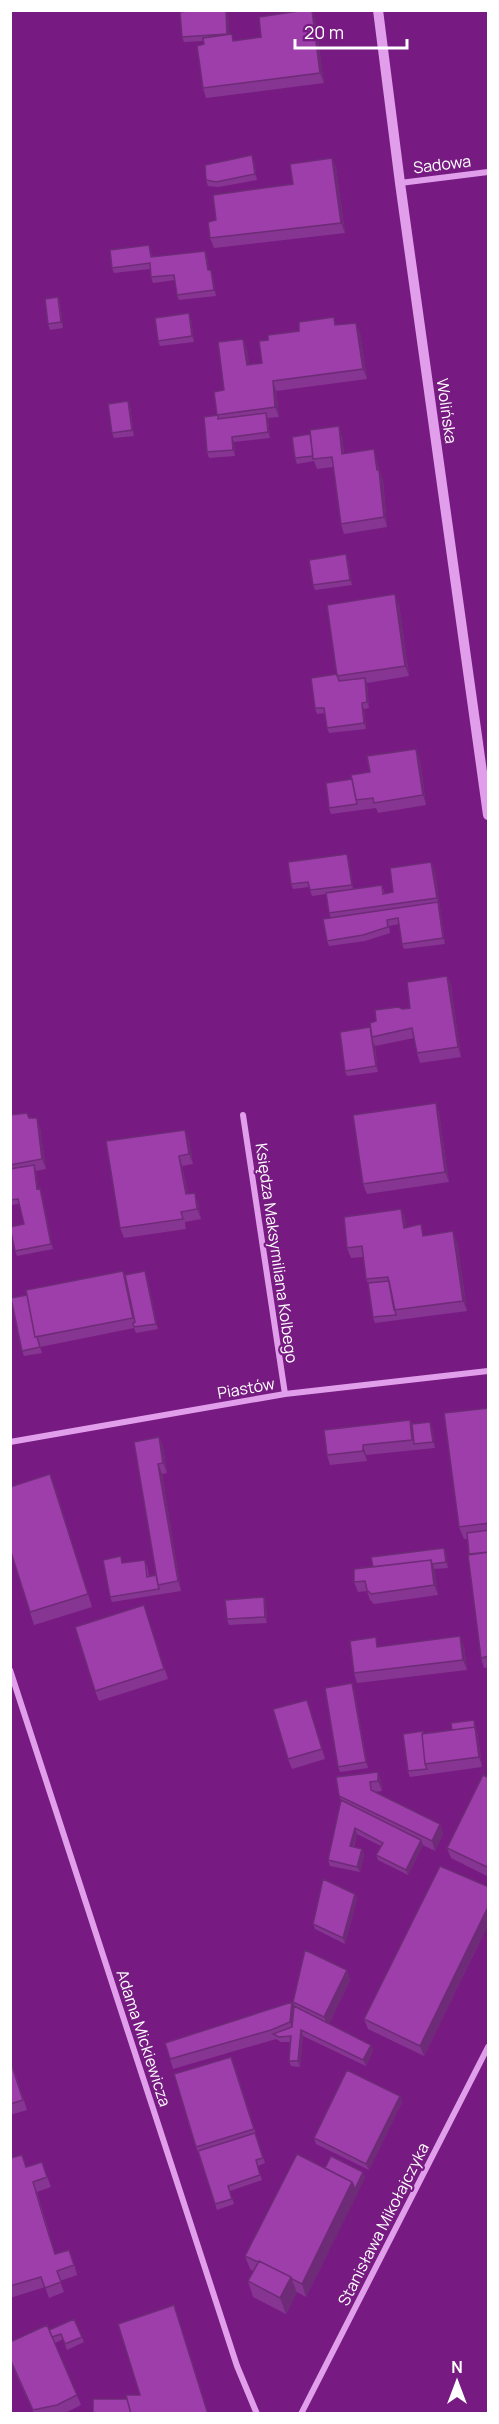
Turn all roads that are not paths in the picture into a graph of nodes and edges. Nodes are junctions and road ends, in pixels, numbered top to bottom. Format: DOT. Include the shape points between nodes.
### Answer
graph roads {
  1 [pos="378,10"];
  2 [pos="489,172"];
  3 [pos="400,183"];
  4 [pos="489,815"];
  5 [pos="243,1114"];
  6 [pos="489,1371"];
  7 [pos="285,1395"];
  8 [pos="10,1442"];
  9 [pos="10,1670"];
  10 [pos="489,2047"];
  11 [pos="257,2414"];
  12 [pos="301,2414"];
  1 -- 3 [label="street, Wolińska"];
  2 -- 3 [label="street, Sadowa"];
  3 -- 4 [label="street, Wolińska"];
  5 -- 7 [label="street, Księdza Maksymiliana Kolbego"];
  6 -- 7 [label="street, Piastów"];
  7 -- 8 [label="street, Piastów"];
  9 -- 11 [label="street, Adama Mickiewicza" via="237,2366"];
  10 -- 12 [label="street, Stanisława Mikołajczyka"];
}
